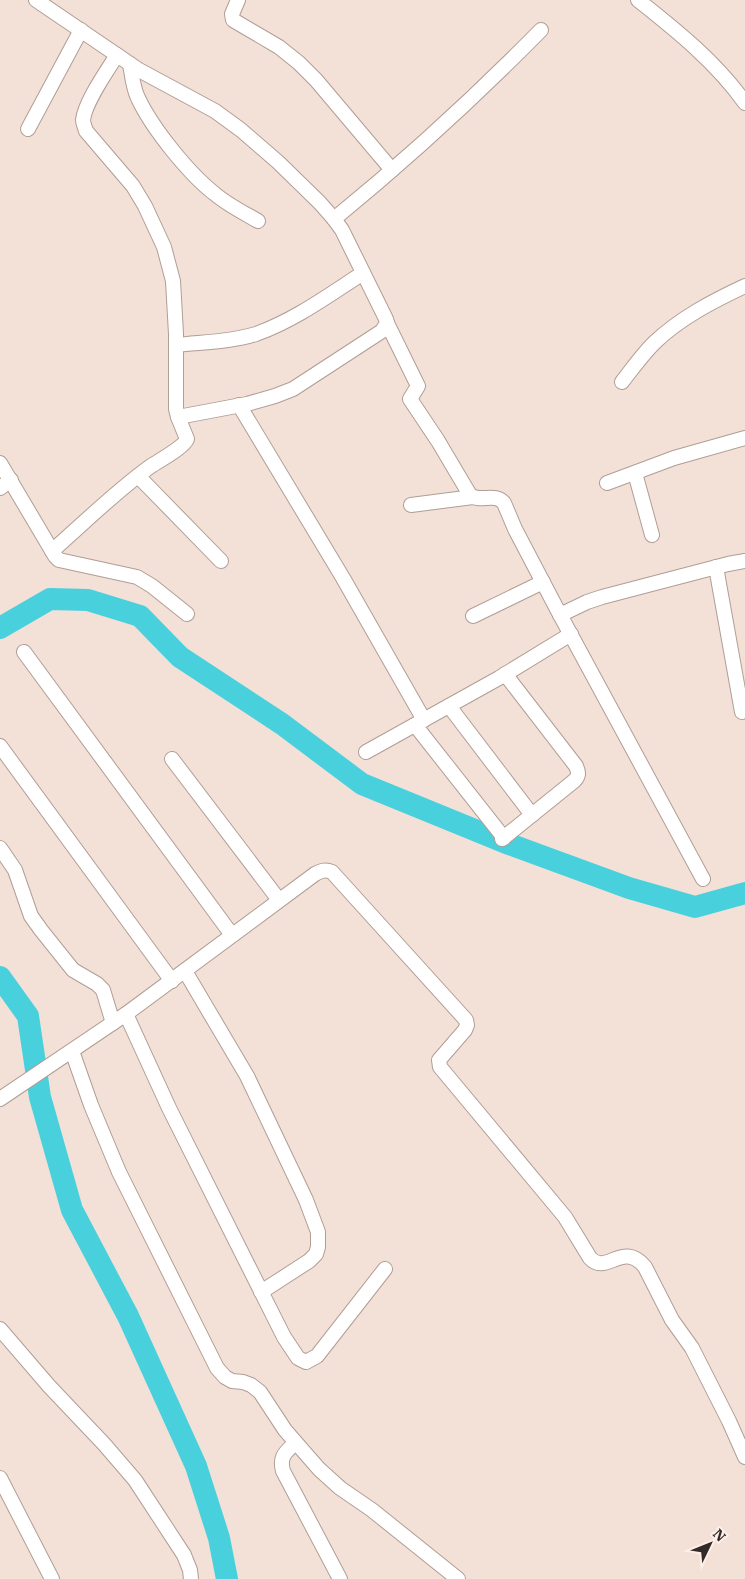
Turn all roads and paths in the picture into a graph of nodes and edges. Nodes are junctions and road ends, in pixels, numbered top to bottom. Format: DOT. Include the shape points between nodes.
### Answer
graph roads {
  1 [pos="36,0"];
  2 [pos="238,0"];
  3 [pos="638,0"];
  4 [pos="81,30"];
  5 [pos="541,30"];
  6 [pos="113,52"];
  7 [pos="130,64"];
  8 [pos="745,103"];
  9 [pos="28,129"];
  10 [pos="392,170"];
  11 [pos="334,219"];
  12 [pos="258,221"];
  13 [pos="363,273"];
  14 [pos="745,286"];
  15 [pos="387,323"];
  16 [pos="176,345"];
  17 [pos="622,382"];
  18 [pos="239,405"];
  19 [pos="178,418"];
  20 [pos="745,438"];
  21 [pos="0,463"];
  22 [pos="635,473"];
  23 [pos="138,476"];
  24 [pos="607,483"];
  25 [pos="6,484"];
  26 [pos="472,497"];
  27 [pos="411,504"];
  28 [pos="652,535"];
  29 [pos="52,551"];
  30 [pos="221,561"];
  31 [pos="745,561"];
  32 [pos="716,567"];
  33 [pos="543,582"];
  34 [pos="187,614"];
  35 [pos="560,615"];
  36 [pos="474,616"];
  37 [pos="572,634"];
  38 [pos="24,652"];
  39 [pos="505,674"];
  40 [pos="449,706"];
  41 [pos="742,712"];
  42 [pos="420,723"];
  43 [pos="0,746"];
  44 [pos="366,752"];
  45 [pos="172,760"];
  46 [pos="532,816"];
  47 [pos="0,848"];
  48 [pos="703,879"];
  49 [pos="279,900"];
  50 [pos="232,935"];
  51 [pos="185,971"];
  52 [pos="172,981"];
  53 [pos="126,1014"];
  54 [pos="113,1023"];
  55 [pos="69,1053"];
  56 [pos="0,1099"];
  57 [pos="385,1269"];
  58 [pos="262,1292"];
  59 [pos="0,1330"];
  60 [pos="295,1443"];
  61 [pos="745,1457"];
  62 [pos="0,1478"];
  63 [pos="52,1579"];
  64 [pos="191,1579"];
  65 [pos="340,1579"];
  66 [pos="458,1579"];
  1 -- 4 [label="street"];
  2 -- 10 [label="street" via="233,20 299,63"];
  3 -- 8 [label="street" via="707,60"];
  4 -- 6 [label="street"];
  4 -- 9 [label="street"];
  5 -- 10 [label="street"];
  6 -- 7 [label="street"];
  6 -- 16 [label="street" via="83,122 86,131 133,186 164,247 173,281"];
  7 -- 11 [label="street" via="215,111 241,130"];
  7 -- 12 [label="street" via="137,96 147,115 182,161 216,195"];
  10 -- 11 [label="street"];
  11 -- 13 [label="street"];
  13 -- 15 [label="street"];
  13 -- 16 [label="street" via="288,320 255,334"];
  14 -- 17 [label="street" via="674,326 653,344"];
  15 -- 18 [label="street" via="374,337 293,389"];
  15 -- 26 [label="street" via="418,386 410,399"];
  16 -- 19 [label="street"];
  18 -- 19 [label="street"];
  18 -- 42 [label="street" via="343,578"];
  19 -- 23 [label="street" via="187,436 186,442"];
  20 -- 22 [label="street"];
  21 -- 25 [label="street"];
  22 -- 24 [label="street"];
  22 -- 28 [label="street"];
  23 -- 29 [label="street"];
  23 -- 30 [label="street"];
  25 -- 29 [label="street"];
  26 -- 27 [label="street"];
  26 -- 33 [label="street" via="501,500"];
  29 -- 34 [label="street" via="65,562 137,577"];
  31 -- 32 [label="street"];
  32 -- 35 [label="street" via="602,597"];
  32 -- 41 [label="street"];
  33 -- 35 [label="street"];
  33 -- 36 [label="street"];
  35 -- 37 [label="street"];
  37 -- 39 [label="street"];
  37 -- 48 [label="street"];
  38 -- 50 [label="street"];
  39 -- 40 [label="street"];
  39 -- 46 [label="street" via="578,772 574,781"];
  40 -- 42 [label="street"];
  40 -- 46 [label="street"];
  42 -- 44 [label="street"];
  42 -- 46 [label="street" via="503,838"];
  43 -- 52 [label="street"];
  45 -- 49 [label="street"];
  47 -- 54 [label="street" via="15,870 31,916 73,970 103,990"];
  49 -- 50 [label="street"];
  49 -- 61 [label="street" via="321,870 332,872 462,1015 467,1025 465,1030 439,1060 440,1067 565,1217 593,1262 600,1264 624,1256 640,1262 672,1320 692,1348"];
  50 -- 51 [label="street"];
  51 -- 52 [label="street"];
  51 -- 58 [label="street" via="247,1076 318,1232 316,1254"];
  52 -- 53 [label="street"];
  53 -- 54 [label="street"];
  53 -- 58 [label="street" via="169,1108"];
  54 -- 55 [label="street"];
  55 -- 56 [label="street"];
  55 -- 60 [label="street" via="119,1172 217,1368 232,1381 251,1385 260,1392"];
  57 -- 58 [label="street" via="317,1356 306,1362 293,1352"];
  59 -- 64 [label="street" via="135,1480 184,1556"];
  60 -- 65 [label="street" via="282,1458 283,1471"];
  60 -- 66 [label="street" via="340,1488"];
  62 -- 63 [label="street"];
}
